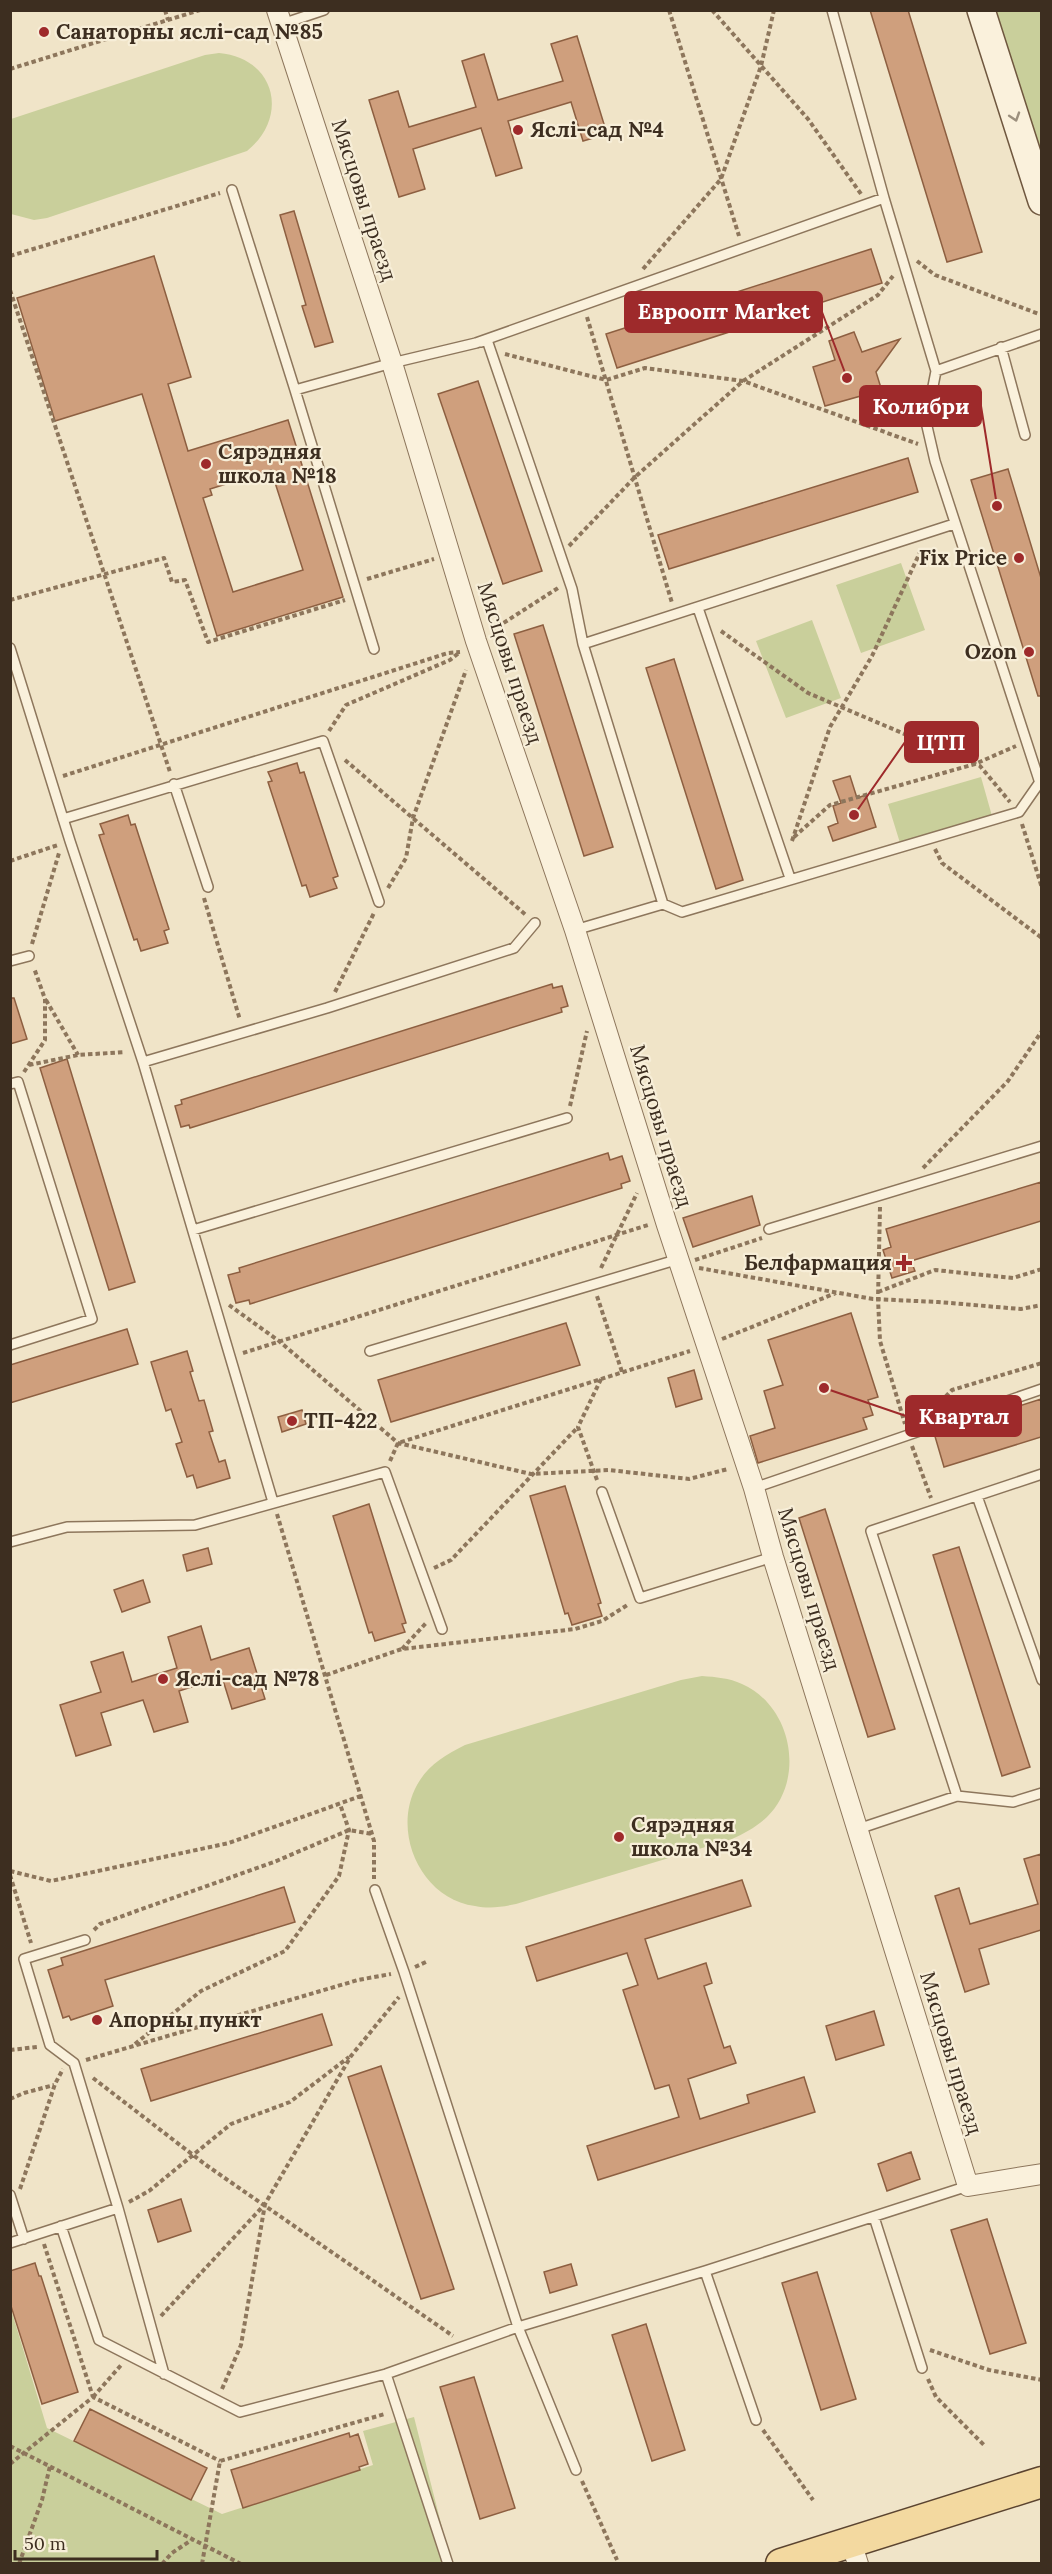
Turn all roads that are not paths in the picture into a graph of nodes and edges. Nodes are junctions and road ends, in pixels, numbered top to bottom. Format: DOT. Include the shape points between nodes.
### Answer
graph roads {
  1 [pos="324,10"];
  2 [pos="832,10"];
  3 [pos="981,10"];
  4 [pos="280,17"];
  5 [pos="232,190"];
  6 [pos="884,198"];
  7 [pos="1041,201"];
  8 [pos="1041,334"];
  9 [pos="476,343"];
  10 [pos="1001,348"];
  11 [pos="392,363"];
  12 [pos="936,371"];
  13 [pos="295,390"];
  14 [pos="1025,435"];
  15 [pos="954,524"];
  16 [pos="700,612"];
  17 [pos="583,644"];
  18 [pos="10,648"];
  19 [pos="374,649"];
  20 [pos="1040,779"];
  21 [pos="174,784"];
  22 [pos="63,819"];
  23 [pos="790,878"];
  24 [pos="208,887"];
  25 [pos="380,902"];
  26 [pos="663,904"];
  27 [pos="535,923"];
  28 [pos="575,930"];
  29 [pos="29,956"];
  30 [pos="10,961"];
  31 [pos="143,1062"];
  32 [pos="10,1084"];
  33 [pos="567,1118"];
  34 [pos="1041,1146"];
  35 [pos="769,1229"];
  36 [pos="193,1230"];
  37 [pos="679,1262"];
  38 [pos="10,1345"];
  39 [pos="370,1351"];
  40 [pos="1041,1389"];
  41 [pos="1041,1474"];
  42 [pos="754,1488"];
  43 [pos="602,1492"];
  44 [pos="977,1496"];
  45 [pos="273,1502"];
  46 [pos="10,1542"];
  47 [pos="773,1557"];
  48 [pos="442,1629"];
  49 [pos="1041,1680"];
  50 [pos="1041,1793"];
  51 [pos="957,1796"];
  52 [pos="858,1830"];
  53 [pos="375,1890"];
  54 [pos="85,1940"];
  55 [pos="1041,2173"];
  56 [pos="968,2186"];
  57 [pos="10,2195"];
  58 [pos="118,2208"];
  59 [pos="874,2217"];
  60 [pos="61,2226"];
  61 [pos="24,2239"];
  62 [pos="10,2243"];
  63 [pos="705,2271"];
  64 [pos="518,2327"];
  65 [pos="922,2368"];
  66 [pos="164,2374"];
  67 [pos="386,2374"];
  68 [pos="756,2420"];
  69 [pos="576,2470"];
  70 [pos="1041,2482"];
  71 [pos="855,2553"];
  72 [pos="447,2564"];
  73 [pos="781,2564"];
  1 -- 4 [label="lane"];
  2 -- 6 [label="lane"];
  3 -- 7 [label="main road, one-way"];
  4 -- 11 [label="street, Мясцовы праезд"];
  5 -- 13 [label="lane"];
  6 -- 9 [label="lane"];
  6 -- 12 [label="lane"];
  8 -- 10 [label="lane"];
  9 -- 11 [label="lane"];
  9 -- 17 [label="lane" via="487,340 569,581"];
  10 -- 12 [label="lane"];
  10 -- 14 [label="lane"];
  11 -- 13 [label="lane"];
  11 -- 28 [label="street, Мясцовы праезд" via="450,555 469,646"];
  12 -- 15 [label="lane" via="926,422"];
  13 -- 19 [label="lane"];
  15 -- 16 [label="lane"];
  15 -- 20 [label="lane"];
  16 -- 17 [label="lane" via="675,615"];
  16 -- 23 [label="lane"];
  17 -- 26 [label="lane"];
  18 -- 22 [label="lane"];
  20 -- 23 [label="lane" via="1019,812"];
  21 -- 22 [label="lane"];
  21 -- 24 [label="lane"];
  21 -- 25 [label="lane" via="323,741"];
  22 -- 31 [label="lane"];
  23 -- 26 [label="lane" via="682,912"];
  26 -- 28 [label="lane"];
  27 -- 31 [label="lane" via="514,948"];
  28 -- 37 [label="street, Мясцовы праезд"];
  29 -- 30 [label="lane"];
  31 -- 36 [label="lane"];
  32 -- 38 [label="lane" via="18,1082 92,1319"];
  33 -- 36 [label="lane"];
  34 -- 35 [label="lane"];
  36 -- 45 [label="lane"];
  37 -- 39 [label="lane"];
  37 -- 42 [label="street, Мясцовы праезд"];
  40 -- 42 [label="lane"];
  41 -- 44 [label="lane"];
  42 -- 47 [label="street, Мясцовы праезд"];
  43 -- 47 [label="lane" via="640,1598"];
  44 -- 49 [label="lane"];
  44 -- 51 [label="lane" via="871,1530"];
  45 -- 46 [label="lane" via="195,1525 67,1527"];
  45 -- 48 [label="lane" via="385,1472"];
  47 -- 52 [label="street, Мясцовы праезд"];
  50 -- 51 [label="lane" via="1013,1802"];
  51 -- 52 [label="lane"];
  52 -- 56 [label="street, Мясцовы праезд"];
  53 -- 64 [label="lane"];
  54 -- 58 [label="lane" via="24,1959 50,2045 74,2063"];
  55 -- 56 [label="street"];
  56 -- 59 [label="lane"];
  57 -- 61 [label="lane"];
  58 -- 60 [label="lane"];
  58 -- 66 [label="lane"];
  59 -- 63 [label="lane"];
  59 -- 65 [label="lane"];
  60 -- 61 [label="lane"];
  60 -- 66 [label="lane" via="99,2340"];
  61 -- 62 [label="lane"];
  63 -- 64 [label="lane"];
  63 -- 68 [label="lane"];
  64 -- 67 [label="lane"];
  64 -- 69 [label="lane"];
  66 -- 67 [label="lane" via="240,2412"];
  67 -- 72 [label="lane"];
  70 -- 71 [label="main road"];
  71 -- 73 [label="main road"];
}
